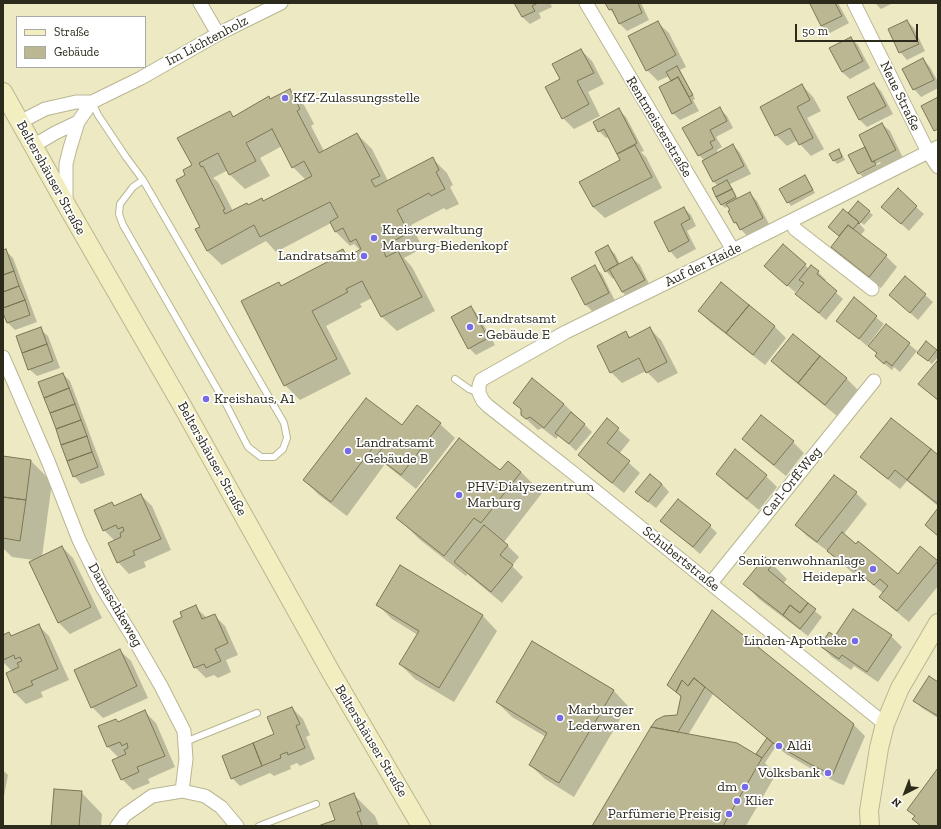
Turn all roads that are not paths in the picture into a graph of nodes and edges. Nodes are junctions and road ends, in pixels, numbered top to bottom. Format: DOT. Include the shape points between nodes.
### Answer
graph roads {
  1 [pos="200,3"];
  2 [pos="280,3"];
  3 [pos="586,3"];
  4 [pos="854,3"];
  5 [pos="218,34"];
  6 [pos="3,92"];
  7 [pos="92,102"];
  8 [pos="20,122"];
  9 [pos="78,122"];
  10 [pos="33,146"];
  11 [pos="933,150"];
  12 [pos="938,167"];
  13 [pos="143,180"];
  14 [pos="66,206"];
  15 [pos="791,221"];
  16 [pos="733,250"];
  17 [pos="872,289"];
  18 [pos="3,357"];
  19 [pos="455,379"];
  20 [pos="874,381"];
  21 [pos="479,393"];
  22 [pos="711,583"];
  23 [pos="938,623"];
  24 [pos="257,713"];
  25 [pos="885,724"];
  26 [pos="185,742"];
  27 [pos="182,791"];
  28 [pos="316,804"];
  29 [pos="117,826"];
  30 [pos="237,826"];
  31 [pos="259,826"];
  32 [pos="421,826"];
  33 [pos="870,826"];
  1 -- 5 [label="street"];
  2 -- 5 [label="street, Im Lichtenholz"];
  3 -- 16 [label="street, Rentmeisterstraße"];
  4 -- 11 [label="street, Neue Straße"];
  5 -- 7 [label="street, Im Lichtenholz" via="141,78"];
  6 -- 8 [label="main road, Beltershäuser Straße"];
  7 -- 8 [label="street, Im Lichtenholz" via="76,102 45,109"];
  7 -- 9 [label="street, Im Lichtenholz"];
  7 -- 13 [label="lane" via="98,115"];
  8 -- 10 [label="main road, Beltershäuser Straße"];
  9 -- 10 [label="street, Im Lichtenholz"];
  9 -- 14 [label="street, Im Lichtenholz" via="66,164"];
  10 -- 14 [label="main road, Beltershäuser Straße"];
  11 -- 12 [label="street, Neue Straße"];
  11 -- 15 [label="street, Auf der Haide"];
  13 -- 13 [label="lane" via="133,187 120,204 119,214 123,225 248,446 261,457 274,457 283,449 287,438 284,423"];
  14 -- 32 [label="main road, Beltershäuser Straße"];
  15 -- 16 [label="street, Auf der Haide"];
  15 -- 17 [label="street" via="795,229"];
  16 -- 21 [label="street, Auf der Haide" via="560,336 481,380"];
  18 -- 26 [label="street, Damaschkeweg" via="79,540 102,588 161,686 184,731"];
  19 -- 21 [label="lane"];
  20 -- 22 [label="street, Carl-Orff-Weg"];
  21 -- 22 [label="street, Schubertstraße" via="488,406"];
  22 -- 25 [label="street, Schubertstraße"];
  23 -- 25 [label="main road" via="900,688"];
  24 -- 26 [label="lane"];
  25 -- 33 [label="main road" via="873,786"];
  26 -- 27 [label="street, Damaschkeweg" via="186,759"];
  27 -- 29 [label="street" via="152,796 125,815"];
  27 -- 30 [label="street" via="205,796 222,807"];
  28 -- 31 [label="lane"];
}
